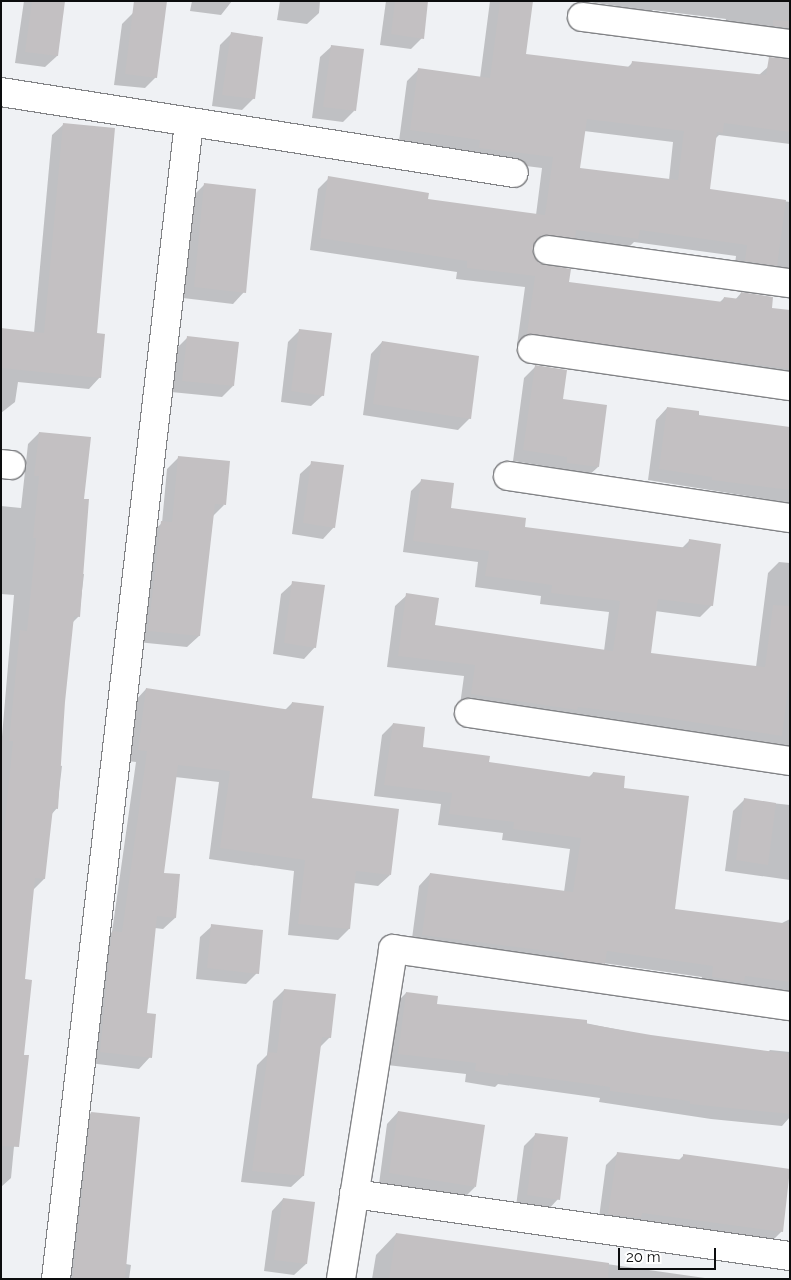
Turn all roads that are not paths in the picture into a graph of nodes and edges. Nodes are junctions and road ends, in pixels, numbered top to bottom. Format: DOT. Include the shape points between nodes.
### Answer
graph roads {
  1 [pos="582,17"];
  2 [pos="790,44"];
  3 [pos="1,92"];
  4 [pos="189,123"];
  5 [pos="514,173"];
  6 [pos="548,250"];
  7 [pos="790,283"];
  8 [pos="532,349"];
  9 [pos="790,386"];
  10 [pos="508,476"];
  11 [pos="790,518"];
  12 [pos="469,713"];
  13 [pos="790,762"];
  14 [pos="790,1006"];
  15 [pos="354,1194"];
  16 [pos="790,1256"];
  17 [pos="56,1279"];
  18 [pos="341,1279"];
  1 -- 2 [label="street"];
  3 -- 4 [label="street"];
  4 -- 5 [label="street"];
  4 -- 17 [label="street"];
  6 -- 7 [label="street"];
  8 -- 9 [label="street"];
  10 -- 11 [label="street"];
  12 -- 13 [label="street"];
  14 -- 15 [label="street" via="393,949"];
  15 -- 16 [label="street"];
  15 -- 18 [label="street"];
}
